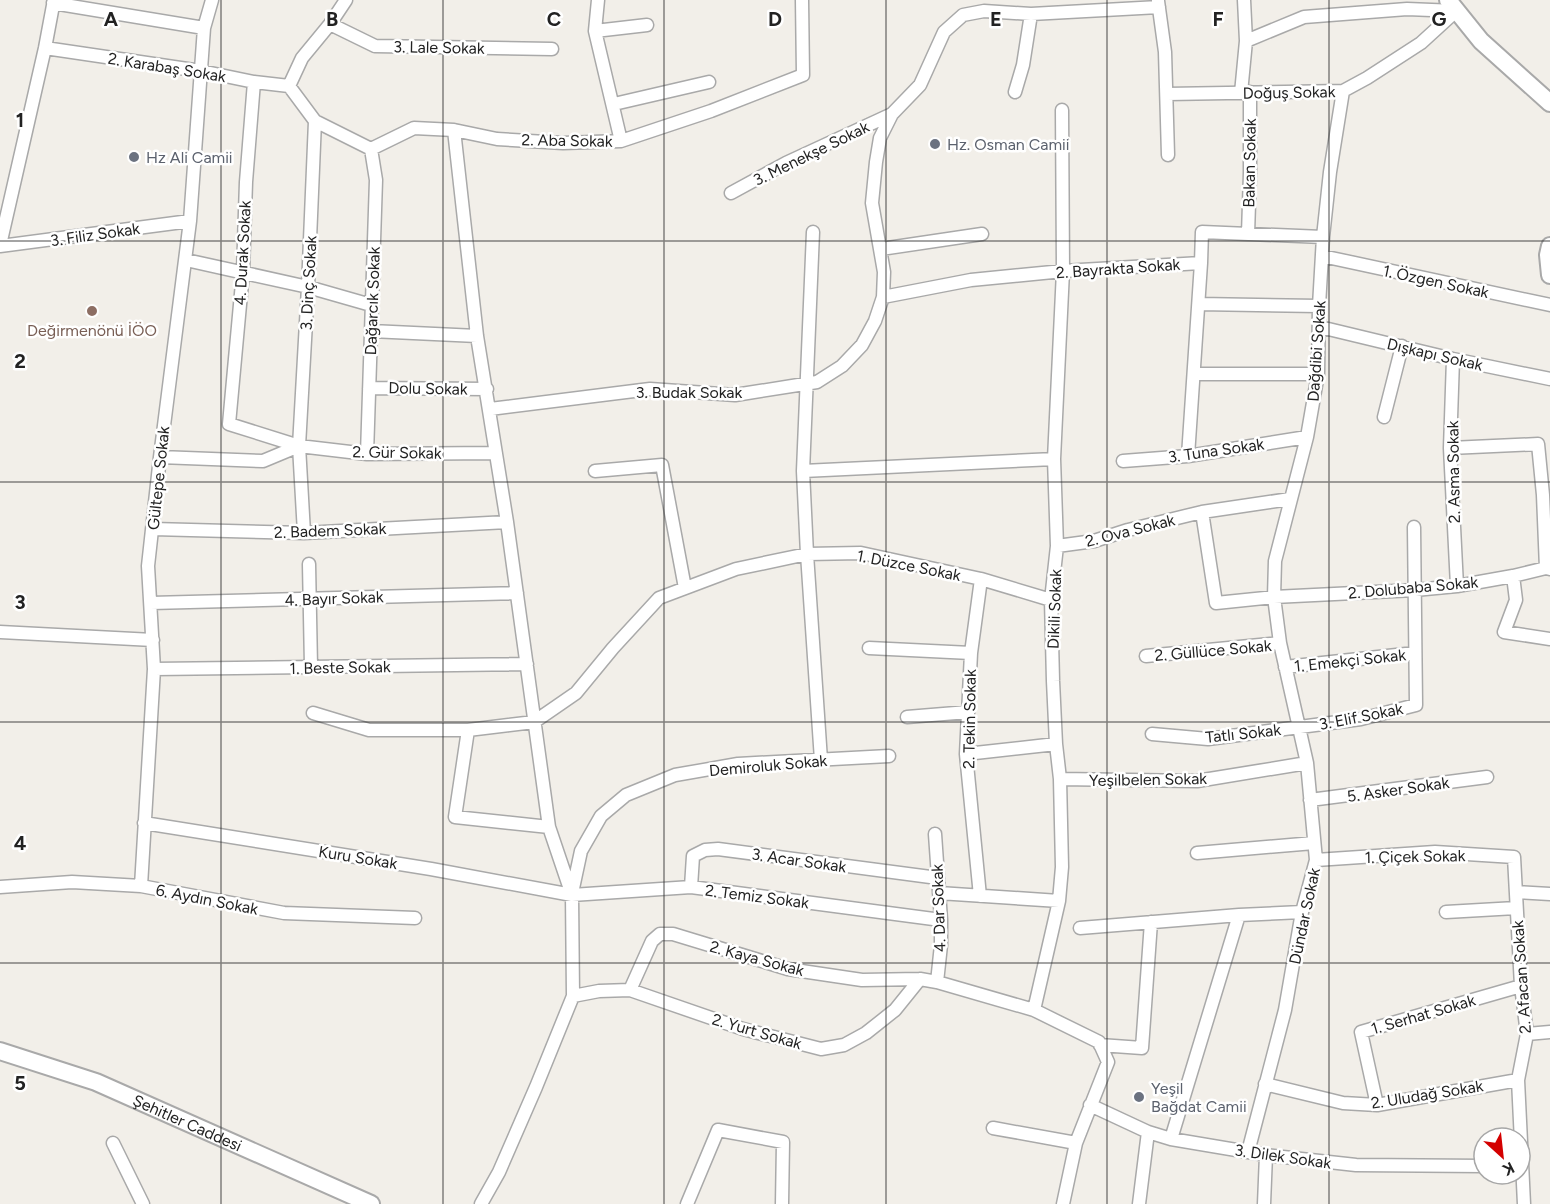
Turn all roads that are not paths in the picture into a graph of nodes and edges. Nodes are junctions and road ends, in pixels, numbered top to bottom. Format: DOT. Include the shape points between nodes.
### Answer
graph roads {
  1 [pos="212,0"];
  2 [pos="346,0"];
  3 [pos="598,0"];
  4 [pos="802,0"];
  5 [pos="1244,0"];
  6 [pos="53,2"];
  7 [pos="1159,4"];
  8 [pos="1082,5"];
  9 [pos="984,6"];
  10 [pos="1452,6"];
  11 [pos="1032,14"];
  12 [pos="330,24"];
  13 [pos="647,25"];
  14 [pos="204,28"];
  15 [pos="596,31"];
  16 [pos="1246,41"];
  17 [pos="45,48"];
  18 [pos="552,49"];
  19 [pos="201,71"];
  20 [pos="254,82"];
  21 [pos="709,82"];
  22 [pos="289,86"];
  23 [pos="1343,91"];
  24 [pos="1015,92"];
  25 [pos="1246,93"];
  26 [pos="1167,94"];
  27 [pos="1550,103"];
  28 [pos="614,104"];
  29 [pos="1062,110"];
  30 [pos="892,114"];
  31 [pos="315,121"];
  32 [pos="454,130"];
  33 [pos="621,141"];
  34 [pos="371,149"];
  35 [pos="1168,155"];
  36 [pos="731,193"];
  37 [pos="190,221"];
  38 [pos="813,232"];
  39 [pos="982,234"];
  40 [pos="1248,234"];
  41 [pos="1323,237"];
  42 [pos="0,246"];
  43 [pos="1550,246"];
  44 [pos="881,249"];
  45 [pos="1322,256"];
  46 [pos="186,260"];
  47 [pos="1201,263"];
  48 [pos="1063,271"];
  49 [pos="243,272"];
  50 [pos="1550,275"];
  51 [pos="308,287"];
  52 [pos="883,297"];
  53 [pos="1199,304"];
  54 [pos="372,305"];
  55 [pos="1550,305"];
  56 [pos="1319,306"];
  57 [pos="1320,327"];
  58 [pos="371,332"];
  59 [pos="477,336"];
  60 [pos="1402,346"];
  61 [pos="1453,358"];
  62 [pos="1194,374"];
  63 [pos="1318,374"];
  64 [pos="1550,379"];
  65 [pos="812,383"];
  66 [pos="369,388"];
  67 [pos="487,389"];
  68 [pos="490,409"];
  69 [pos="1384,417"];
  70 [pos="229,424"];
  71 [pos="1308,437"];
  72 [pos="299,446"];
  73 [pos="1450,448"];
  74 [pos="496,453"];
  75 [pos="368,454"];
  76 [pos="1188,456"];
  77 [pos="160,457"];
  78 [pos="1054,459"];
  79 [pos="1123,461"];
  80 [pos="595,471"];
  81 [pos="803,471"];
  82 [pos="1547,494"];
  83 [pos="1290,499"];
  84 [pos="1202,512"];
  85 [pos="507,522"];
  86 [pos="1414,526"];
  87 [pos="153,529"];
  88 [pos="304,533"];
  89 [pos="1057,546"];
  90 [pos="807,554"];
  91 [pos="309,564"];
  92 [pos="1548,569"];
  93 [pos="1513,576"];
  94 [pos="981,579"];
  95 [pos="1457,586"];
  96 [pos="685,588"];
  97 [pos="1415,590"];
  98 [pos="517,593"];
  99 [pos="1274,597"];
  100 [pos="310,599"];
  101 [pos="1051,600"];
  102 [pos="151,603"];
  103 [pos="0,632"];
  104 [pos="1550,639"];
  105 [pos="153,640"];
  106 [pos="1280,643"];
  107 [pos="869,648"];
  108 [pos="970,653"];
  109 [pos="1415,653"];
  110 [pos="1146,656"];
  111 [pos="527,664"];
  112 [pos="310,667"];
  113 [pos="1286,667"];
  114 [pos="154,669"];
  115 [pos="968,712"];
  116 [pos="313,713"];
  117 [pos="907,717"];
  118 [pos="534,722"];
  119 [pos="1298,727"];
  120 [pos="468,730"];
  121 [pos="1152,734"];
  122 [pos="1056,744"];
  123 [pos="966,754"];
  124 [pos="889,756"];
  125 [pos="821,760"];
  126 [pos="1307,763"];
  127 [pos="1487,777"];
  128 [pos="1060,779"];
  129 [pos="1310,800"];
  130 [pos="144,823"];
  131 [pos="549,827"];
  132 [pos="935,834"];
  133 [pos="1314,843"];
  134 [pos="1197,853"];
  135 [pos="1514,857"];
  136 [pos="1316,860"];
  137 [pos="938,879"];
  138 [pos="141,886"];
  139 [pos="0,887"];
  140 [pos="691,887"];
  141 [pos="1516,892"];
  142 [pos="939,893"];
  143 [pos="1550,894"];
  144 [pos="572,895"];
  145 [pos="980,896"];
  146 [pos="1059,901"];
  147 [pos="1516,908"];
  148 [pos="1302,912"];
  149 [pos="1446,912"];
  150 [pos="1239,915"];
  151 [pos="415,918"];
  152 [pos="941,920"];
  153 [pos="1150,922"];
  154 [pos="1080,928"];
  155 [pos="920,979"];
  156 [pos="937,982"];
  157 [pos="1521,986"];
  158 [pos="630,990"];
  159 [pos="573,996"];
  160 [pos="1034,1010"];
  161 [pos="1550,1032"];
  162 [pos="1527,1034"];
  163 [pos="1100,1045"];
  164 [pos="0,1051"];
  165 [pos="1518,1080"];
  166 [pos="1265,1084"];
  167 [pos="1090,1105"];
  168 [pos="1377,1105"];
  169 [pos="1520,1126"];
  170 [pos="993,1128"];
  171 [pos="1148,1132"];
  172 [pos="1171,1139"];
  173 [pos="113,1143"];
  174 [pos="1076,1143"];
  175 [pos="1248,1152"];
  176 [pos="1266,1155"];
  177 [pos="1472,1166"];
  178 [pos="1523,1186"];
  179 [pos="143,1204"];
  180 [pos="371,1204"];
  181 [pos="481,1204"];
  182 [pos="687,1204"];
  183 [pos="782,1204"];
  184 [pos="1063,1204"];
  185 [pos="1139,1204"];
  186 [pos="1264,1204"];
  187 [pos="1524,1204"];
  1 -- 14 [label="street, Gültepe Sokak"];
  2 -- 12 [label="street"];
  3 -- 15 [label="street"];
  4 -- 33 [label="street, 2. Aba Sokak" via="803,75"];
  5 -- 16 [label="street, Bakan Sokak"];
  6 -- 14 [label="street"];
  6 -- 17 [label="street"];
  7 -- 8 [label="street"];
  7 -- 26 [label="street"];
  8 -- 11 [label="street"];
  9 -- 11 [label="street"];
  9 -- 30 [label="street" via="963,15 944,32 920,85"];
  10 -- 16 [label="street" via="1305,17"];
  10 -- 23 [label="street, Doğuş Sokak" via="1420,42"];
  10 -- 27 [label="street" via="1481,41"];
  11 -- 24 [label="street"];
  12 -- 18 [label="street, 3. Lale Sokak" via="375,46"];
  12 -- 22 [label="street" via="302,58"];
  13 -- 15 [label="street"];
  14 -- 19 [label="street, Gültepe Sokak"];
  15 -- 28 [label="street"];
  16 -- 25 [label="street, Bakan Sokak"];
  17 -- 19 [label="street, 2. Karabaş Sokak"];
  17 -- 42 [label="street"];
  19 -- 20 [label="street, 2. Karabaş Sokak"];
  19 -- 37 [label="street, Gültepe Sokak"];
  20 -- 22 [label="street, 2. Karabaş Sokak"];
  20 -- 49 [label="street, 4. Durak Sokak"];
  21 -- 28 [label="street"];
  22 -- 31 [label="street"];
  23 -- 25 [label="street, Doğuş Sokak"];
  23 -- 41 [label="street, Dağdibi Sokak"];
  25 -- 26 [label="street, Doğuş Sokak"];
  25 -- 40 [label="street, Bakan Sokak"];
  26 -- 35 [label="street"];
  28 -- 33 [label="street"];
  29 -- 48 [label="street, Dikili Sokak"];
  30 -- 36 [label="street, 3. Menekşe Sokak"];
  30 -- 44 [label="street" via="880,138 872,203"];
  31 -- 34 [label="street"];
  31 -- 51 [label="street, 3. Dinç Sokak"];
  32 -- 33 [label="street, 2. Aba Sokak" via="508,140"];
  32 -- 34 [label="street, 2. Aba Sokak" via="414,128"];
  32 -- 59 [label="street"];
  34 -- 54 [label="street, Dağarcık Sokak" via="376,180"];
  37 -- 42 [label="street, 3. Filiz Sokak"];
  37 -- 46 [label="street, Gültepe Sokak"];
  38 -- 65 [label="street"];
  39 -- 44 [label="street"];
  40 -- 41 [label="street, 2. Bayrakta Sokak"];
  40 -- 47 [label="street, 2. Bayrakta Sokak" via="1202,232"];
  41 -- 45 [label="street, Dağdibi Sokak"];
  43 -- 50 [label="street"];
  44 -- 52 [label="street"];
  45 -- 55 [label="street, 1. Özgen Sokak"];
  45 -- 56 [label="street, Dağdibi Sokak"];
  46 -- 49 [label="street"];
  46 -- 77 [label="street, Gültepe Sokak"];
  47 -- 48 [label="street, 2. Bayrakta Sokak"];
  47 -- 53 [label="street"];
  48 -- 52 [label="street, 2. Bayrakta Sokak" via="971,280"];
  48 -- 78 [label="street, Dikili Sokak"];
  49 -- 51 [label="street"];
  49 -- 70 [label="street, 4. Durak Sokak"];
  51 -- 54 [label="street"];
  51 -- 72 [label="street, 3. Dinç Sokak"];
  52 -- 65 [label="street" via="862,345 842,366"];
  53 -- 56 [label="street"];
  53 -- 62 [label="street"];
  54 -- 58 [label="street, Dağarcık Sokak"];
  56 -- 57 [label="street, Dağdibi Sokak"];
  57 -- 60 [label="street, Dışkapı Sokak"];
  57 -- 63 [label="street, Dağdibi Sokak"];
  58 -- 59 [label="street"];
  58 -- 66 [label="street, Dağarcık Sokak"];
  59 -- 67 [label="street"];
  60 -- 61 [label="street, Dışkapı Sokak"];
  60 -- 69 [label="street"];
  61 -- 64 [label="street, Dışkapı Sokak"];
  61 -- 73 [label="street, 2. Asma Sokak"];
  62 -- 63 [label="street"];
  62 -- 76 [label="street"];
  63 -- 71 [label="street, Dağdibi Sokak"];
  65 -- 68 [label="street, 3. Budak Sokak" via="735,395 650,389"];
  65 -- 81 [label="street"];
  66 -- 67 [label="street, Dolu Sokak"];
  66 -- 75 [label="street, Dağarcık Sokak"];
  67 -- 68 [label="street"];
  68 -- 74 [label="street"];
  70 -- 72 [label="street, 2. Gür Sokak"];
  71 -- 76 [label="street, 3. Tuna Sokak"];
  71 -- 83 [label="street, Dağdibi Sokak"];
  72 -- 75 [label="street, 2. Gür Sokak"];
  72 -- 77 [label="street, 2. Gür Sokak" via="263,461"];
  72 -- 88 [label="street, 3. Dinç Sokak"];
  73 -- 82 [label="street" via="1538,444"];
  73 -- 95 [label="street, 2. Asma Sokak"];
  74 -- 75 [label="street, 2. Gür Sokak"];
  74 -- 85 [label="street"];
  76 -- 79 [label="street, 3. Tuna Sokak"];
  77 -- 87 [label="street, Gültepe Sokak"];
  78 -- 81 [label="street"];
  78 -- 89 [label="street, Dikili Sokak"];
  80 -- 96 [label="street" via="662,465"];
  81 -- 90 [label="street"];
  82 -- 92 [label="street"];
  83 -- 84 [label="street, 2. Ova Sokak"];
  83 -- 99 [label="street, Dağdibi Sokak" via="1275,561"];
  84 -- 89 [label="street, 2. Ova Sokak" via="1094,541"];
  84 -- 99 [label="street" via="1216,603"];
  85 -- 88 [label="street, 2. Badem Sokak"];
  85 -- 98 [label="street"];
  86 -- 97 [label="street, 3. Elif Sokak"];
  87 -- 88 [label="street, 2. Badem Sokak"];
  87 -- 102 [label="street, Gültepe Sokak" via="148,566"];
  89 -- 101 [label="street, Dikili Sokak"];
  90 -- 94 [label="street, 1. Düzce Sokak" via="861,554"];
  90 -- 96 [label="street, 1. Düzce Sokak" via="736,569"];
  90 -- 125 [label="street"];
  91 -- 100 [label="street"];
  92 -- 93 [label="street, 2. Dolubaba Sokak"];
  93 -- 95 [label="street, 2. Dolubaba Sokak"];
  93 -- 104 [label="street" via="1516,600 1504,632"];
  94 -- 101 [label="street, 1. Düzce Sokak"];
  94 -- 108 [label="street, 2. Tekin Sokak"];
  95 -- 97 [label="street, 2. Dolubaba Sokak"];
  96 -- 118 [label="street, 1. Düzce Sokak" via="659,598 576,693"];
  97 -- 99 [label="street, 2. Dolubaba Sokak"];
  97 -- 109 [label="street, 3. Elif Sokak"];
  98 -- 100 [label="street, 4. Bayır Sokak"];
  98 -- 111 [label="street"];
  99 -- 106 [label="street, Dağdibi Sokak"];
  100 -- 102 [label="street, 4. Bayır Sokak"];
  100 -- 112 [label="street"];
  101 -- 122 [label="street, Dikili Sokak"];
  102 -- 105 [label="street, Gültepe Sokak"];
  103 -- 105 [label="street"];
  105 -- 114 [label="street, Gültepe Sokak"];
  106 -- 110 [label="street, 2. Güllüce Sokak"];
  106 -- 113 [label="street, Dündar Sokak"];
  107 -- 108 [label="street"];
  108 -- 115 [label="street, 2. Tekin Sokak"];
  109 -- 113 [label="street, 1. Emekçi Sokak"];
  109 -- 119 [label="street, 3. Elif Sokak" via="1416,705 1361,719"];
  111 -- 112 [label="street, 1. Beste Sokak"];
  111 -- 118 [label="street"];
  112 -- 114 [label="street, 1. Beste Sokak"];
  113 -- 119 [label="street, Dündar Sokak"];
  114 -- 130 [label="street, Gültepe Sokak"];
  115 -- 117 [label="street"];
  115 -- 123 [label="street, 2. Tekin Sokak"];
  116 -- 120 [label="street" via="369,730"];
  118 -- 120 [label="street"];
  118 -- 131 [label="street"];
  119 -- 121 [label="street, Tatlı Sokak" via="1208,738"];
  119 -- 126 [label="street, Dündar Sokak"];
  120 -- 131 [label="street" via="454,817"];
  122 -- 123 [label="street"];
  122 -- 128 [label="street, Dikili Sokak"];
  123 -- 145 [label="street, 2. Tekin Sokak"];
  124 -- 125 [label="street, Demiroluk Sokak"];
  125 -- 144 [label="street, Demiroluk Sokak" via="738,764 675,776 626,795 601,816 581,851"];
  126 -- 128 [label="street, Yeşilbelen Sokak" via="1197,781"];
  126 -- 129 [label="street, Dündar Sokak"];
  127 -- 129 [label="street, 5. Asker Sokak"];
  128 -- 146 [label="street, Dikili Sokak"];
  129 -- 133 [label="street, Dündar Sokak"];
  130 -- 138 [label="street, Gültepe Sokak"];
  130 -- 144 [label="street, Kuru Sokak"];
  131 -- 144 [label="street"];
  132 -- 137 [label="street, 4. Dar Sokak"];
  133 -- 134 [label="street"];
  133 -- 136 [label="street, Dündar Sokak"];
  135 -- 136 [label="street, 1. Çiçek Sokak" via="1435,852"];
  135 -- 141 [label="street, 2. Afacan Sokak"];
  136 -- 148 [label="street, Dündar Sokak"];
  137 -- 140 [label="street, 3. Acar Sokak" via="718,849 693,856"];
  137 -- 142 [label="street, 4. Dar Sokak"];
  138 -- 139 [label="street, 6. Aydın Sokak" via="72,882"];
  138 -- 151 [label="street, 6. Aydın Sokak" via="284,913"];
  140 -- 144 [label="street, 2. Temiz Sokak"];
  140 -- 152 [label="street, 2. Temiz Sokak"];
  141 -- 143 [label="street"];
  141 -- 147 [label="street, 2. Afacan Sokak"];
  142 -- 145 [label="street"];
  142 -- 152 [label="street, 4. Dar Sokak"];
  144 -- 159 [label="street"];
  145 -- 146 [label="street"];
  146 -- 160 [label="street, Dikili Sokak"];
  147 -- 149 [label="street"];
  147 -- 157 [label="street, 2. Afacan Sokak"];
  148 -- 150 [label="street"];
  148 -- 166 [label="street, Dündar Sokak" via="1285,1010"];
  150 -- 153 [label="street"];
  150 -- 172 [label="street"];
  152 -- 156 [label="street, 4. Dar Sokak"];
  153 -- 154 [label="street"];
  153 -- 163 [label="street" via="1142,1048"];
  155 -- 156 [label="street"];
  155 -- 158 [label="street, 2. Yurt Sokak" via="895,1010 866,1033 844,1045 821,1049 743,1029"];
  155 -- 158 [label="street, 2. Kaya Sokak" via="862,980 788,969 673,934 660,934 652,941"];
  156 -- 160 [label="street"];
  157 -- 162 [label="street, 2. Afacan Sokak"];
  157 -- 168 [label="street, 1. Serhat Sokak" via="1361,1032"];
  158 -- 159 [label="street, 2. Yurt Sokak"];
  159 -- 181 [label="street" via="499,1172"];
  160 -- 163 [label="street"];
  161 -- 162 [label="street"];
  162 -- 165 [label="street, 2. Afacan Sokak"];
  163 -- 167 [label="street" via="1108,1062"];
  164 -- 180 [label="street, Şehitler Caddesi" via="96,1082"];
  165 -- 168 [label="street, 2. Uludağ Sokak"];
  165 -- 169 [label="street, 2. Afacan Sokak"];
  166 -- 168 [label="street, 2. Uludağ Sokak" via="1343,1103"];
  166 -- 175 [label="street, Dündar Sokak"];
  167 -- 171 [label="street, 3. Dilek Sokak"];
  167 -- 174 [label="street"];
  170 -- 174 [label="street"];
  171 -- 172 [label="street, 3. Dilek Sokak"];
  171 -- 185 [label="street"];
  172 -- 175 [label="street, 3. Dilek Sokak"];
  173 -- 179 [label="street"];
  174 -- 184 [label="street"];
  175 -- 176 [label="street, 3. Dilek Sokak"];
  176 -- 177 [label="street, 3. Dilek Sokak" via="1356,1165"];
  176 -- 186 [label="street"];
  178 -- 187 [label="street, 2. Afacan Sokak"];
  182 -- 183 [label="street" via="718,1130 783,1142"];
}
